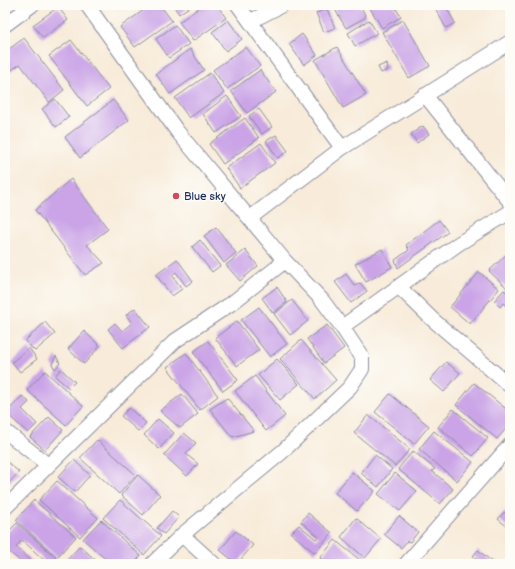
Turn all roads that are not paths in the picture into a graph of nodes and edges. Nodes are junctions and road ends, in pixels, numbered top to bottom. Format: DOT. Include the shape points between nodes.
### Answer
graph roads {
  1 [pos="32,5"];
  2 [pos="87,5"];
  3 [pos="238,5"];
  4 [pos="282,5"];
  5 [pos="251,21"];
  6 [pos="5,25"];
  7 [pos="510,42"];
  8 [pos="425,95"];
  9 [pos="342,148"];
  10 [pos="510,202"];
  11 [pos="510,212"];
  12 [pos="250,218"];
  13 [pos="285,261"];
  14 [pos="398,287"];
  15 [pos="342,327"];
  16 [pos="510,386"];
  17 [pos="5,431"];
  18 [pos="510,445"];
  19 [pos="48,465"];
  20 [pos="5,508"];
  21 [pos="182,535"];
  22 [pos="152,564"];
  23 [pos="214,564"];
  24 [pos="406,564"];
  1 -- 6 [label="street"];
  2 -- 12 [label="street" via="178,131"];
  3 -- 5 [label="street"];
  4 -- 5 [label="street"];
  5 -- 9 [label="street"];
  7 -- 8 [label="street"];
  8 -- 9 [label="street"];
  8 -- 10 [label="street"];
  9 -- 12 [label="street"];
  11 -- 14 [label="street" via="458,244"];
  12 -- 13 [label="street"];
  13 -- 15 [label="street" via="322,300"];
  13 -- 19 [label="street" via="232,303 175,341"];
  14 -- 15 [label="street"];
  14 -- 16 [label="street"];
  15 -- 21 [label="street" via="362,357 362,369 350,387 282,452"];
  17 -- 19 [label="street"];
  18 -- 24 [label="street"];
  19 -- 20 [label="street"];
  21 -- 22 [label="street"];
  21 -- 23 [label="street"];
}
